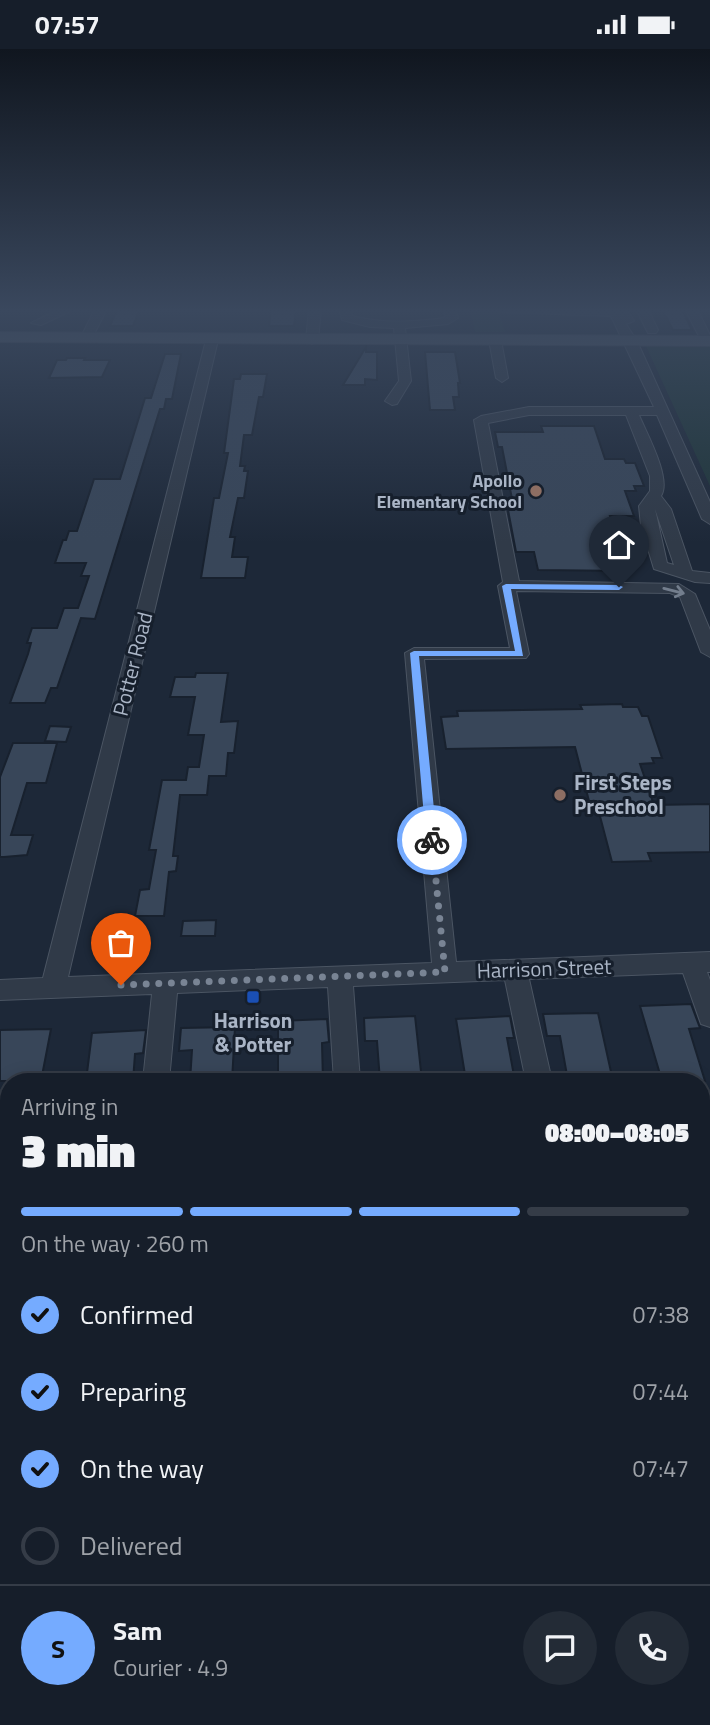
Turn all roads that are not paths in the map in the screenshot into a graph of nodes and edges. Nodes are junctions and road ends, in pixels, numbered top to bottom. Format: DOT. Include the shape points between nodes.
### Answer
graph roads {
  1 [pos="200,387"];
  2 [pos="401,387"];
  3 [pos="651,387"];
  4 [pos="392,401"];
  5 [pos="631,411"];
  6 [pos="662,411"];
  7 [pos="710,519"];
  8 [pos="710,578"];
  9 [pos="512,586"];
  10 [pos="706,633"];
  11 [pos="710,652"];
  12 [pos="701,963"];
  13 [pos="515,969"];
  14 [pos="445,972"];
  15 [pos="340,976"];
  16 [pos="166,983"];
  17 [pos="53,987"];
  18 [pos="0,990"];
  19 [pos="710,1017"];
  20 [pos="157,1073"];
  21 [pos="346,1073"];
  22 [pos="536,1073"];
  1 -- 17 [label="street, Potter Road"];
  2 -- 4 [label="street"];
  3 -- 6 [label="street"];
  5 -- 6 [label="street"];
  5 -- 8 [label="street" via="657,476 654,497 663,509 685,574"];
  5 -- 9 [label="street" via="529,411 481,420"];
  6 -- 7 [label="street"];
  9 -- 10 [label="lane, one-way" via="673,588 687,594"];
  9 -- 14 [label="lane" via="506,586 520,654 414,653"];
  10 -- 11 [label="lane"];
  12 -- 13 [label="street, Harrison Street"];
  12 -- 19 [label="street"];
  13 -- 14 [label="street, Harrison Street"];
  13 -- 22 [label="street"];
  14 -- 15 [label="street, Harrison Street"];
  15 -- 16 [label="street, Harrison Street"];
  15 -- 21 [label="street"];
  16 -- 17 [label="street, Harrison Street"];
  16 -- 20 [label="street"];
  17 -- 18 [label="street, Harrison Street"];
}
